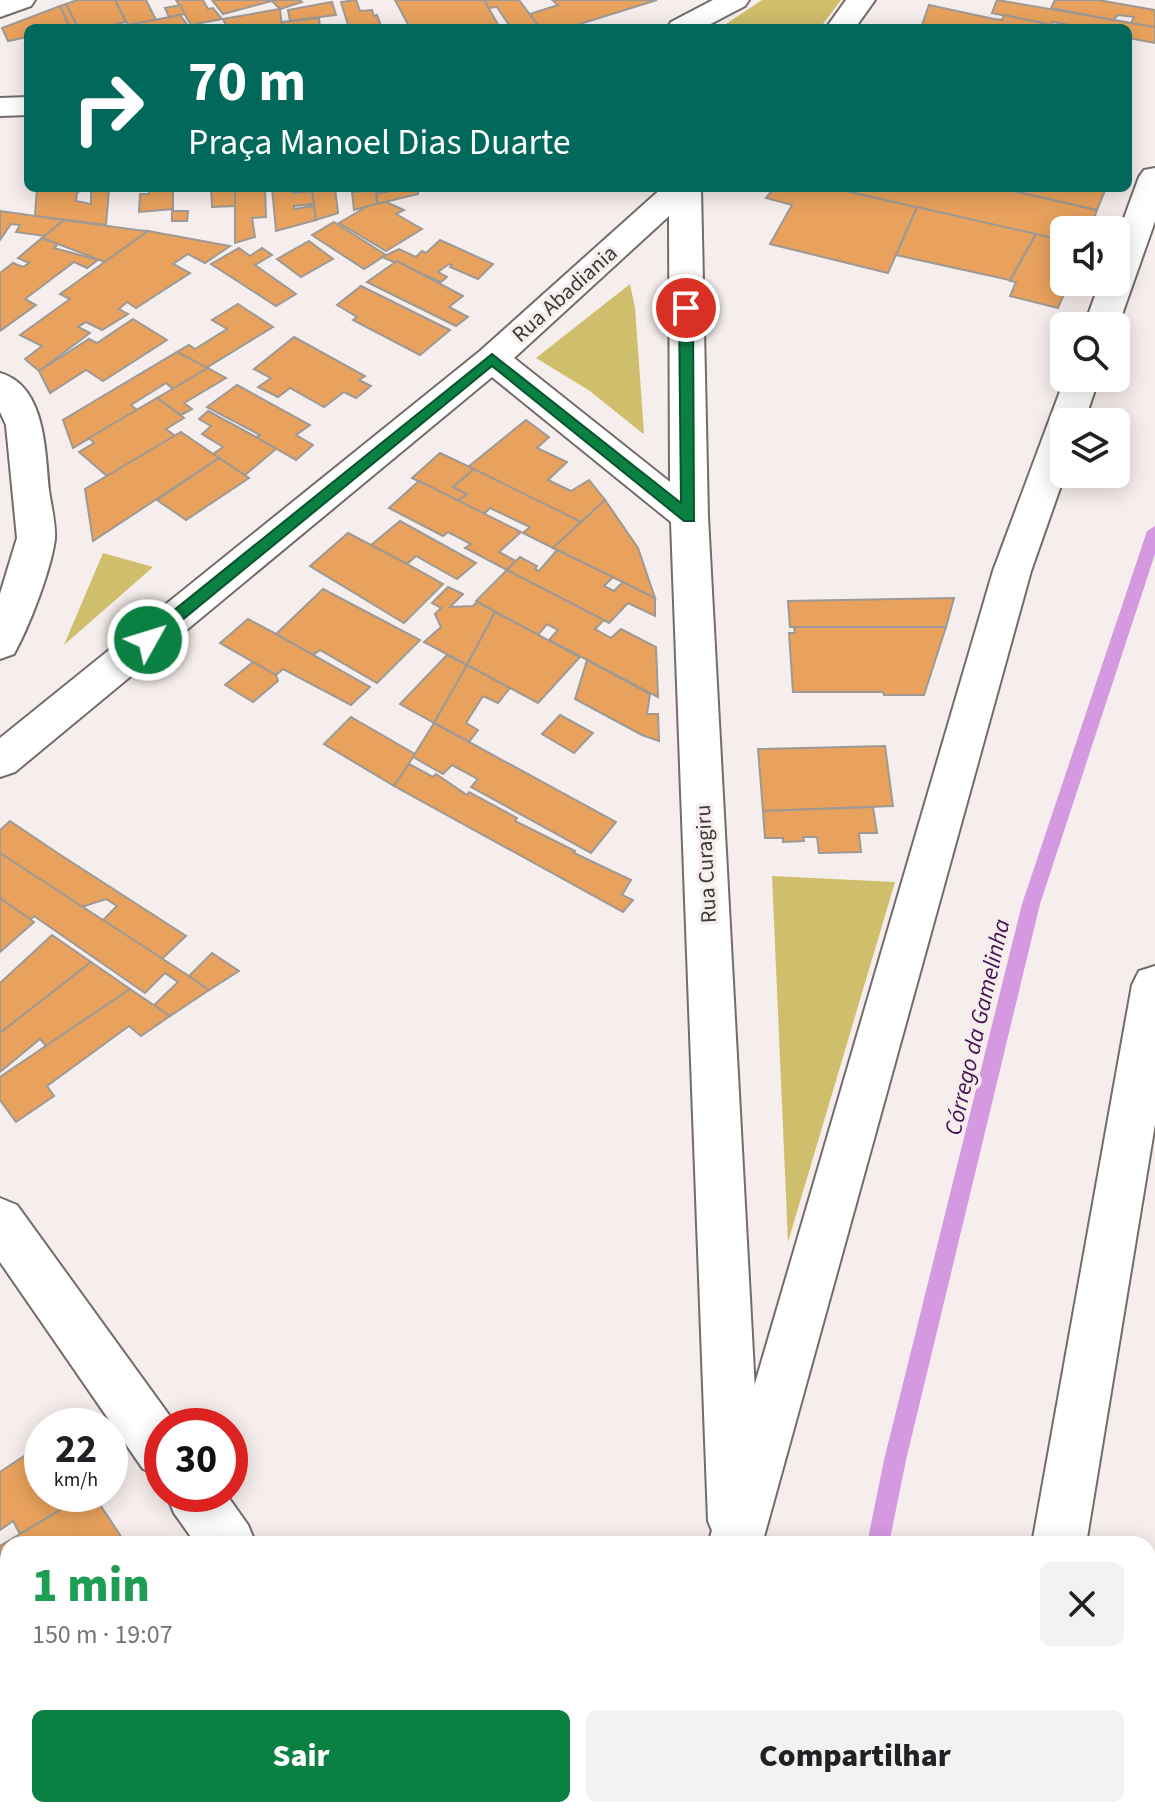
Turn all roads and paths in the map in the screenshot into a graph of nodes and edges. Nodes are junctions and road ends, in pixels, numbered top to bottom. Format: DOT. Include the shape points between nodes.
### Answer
graph roads {
  1 [pos="21,0"];
  2 [pos="735,0"];
  3 [pos="861,0"];
  4 [pos="0,8"];
  5 [pos="689,24"];
  6 [pos="843,24"];
  7 [pos="24,106"];
  8 [pos="0,107"];
  9 [pos="1155,177"];
  10 [pos="679,192"];
  11 [pos="683,192"];
  12 [pos="1106,312"];
  13 [pos="492,359"];
  14 [pos="0,385"];
  15 [pos="1050,466"];
  16 [pos="689,517"];
  17 [pos="0,644"];
  18 [pos="0,761"];
  19 [pos="1155,985"];
  20 [pos="0,1221"];
  21 [pos="144,1425"];
  22 [pos="206,1512"];
  23 [pos="223,1536"];
  24 [pos="735,1536"];
  25 [pos="737,1536"];
  26 [pos="1060,1536"];
  1 -- 4 [label="street"];
  2 -- 5 [label="street"];
  3 -- 6 [label="street"];
  7 -- 8 [label="street"];
  9 -- 12 [label="street"];
  10 -- 13 [label="street, Rua Abadiania"];
  11 -- 16 [label="street, Rua Curagiru"];
  13 -- 16 [label="street"];
  13 -- 18 [label="street, Rua Abadiania"];
  14 -- 17 [label="street" via="24,425 36,538"];
  15 -- 25 [label="street" via="1012,571"];
  16 -- 24 [label="street, Rua Curagiru"];
  19 -- 26 [label="street"];
  20 -- 21 [label="street"];
  22 -- 23 [label="street"];
}
